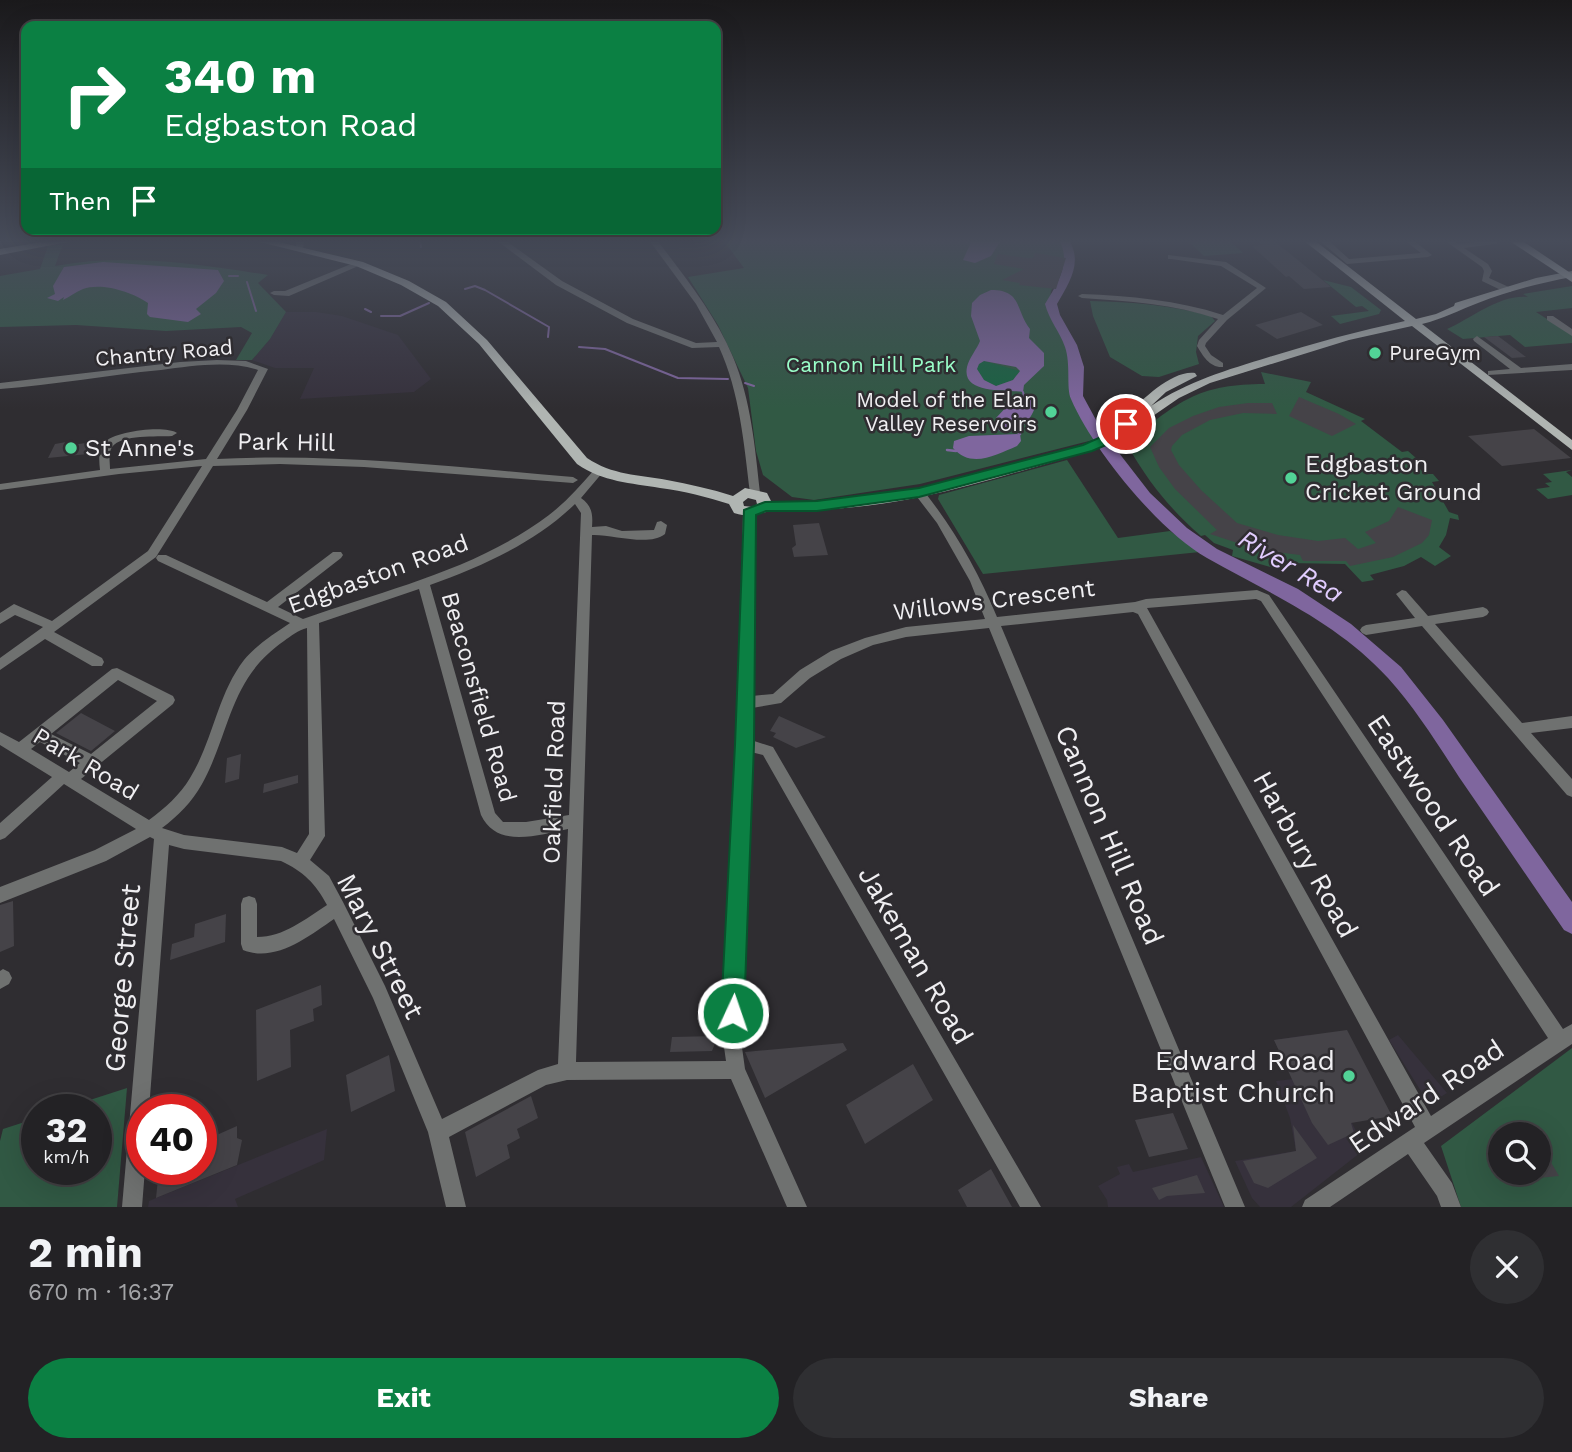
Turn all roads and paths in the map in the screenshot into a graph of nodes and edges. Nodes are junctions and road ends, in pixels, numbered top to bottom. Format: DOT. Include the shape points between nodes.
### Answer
graph roads {
  1 [pos="426,296"];
  2 [pos="584,296"];
  3 [pos="695,296"];
  4 [pos="1086,296"];
  5 [pos="1251,296"];
  6 [pos="1386,296"];
  7 [pos="1489,296"];
  8 [pos="1224,318"];
  9 [pos="1414,318"];
  10 [pos="1550,318"];
  11 [pos="1572,333"];
  12 [pos="1477,339"];
  13 [pos="721,344"];
  14 [pos="1572,367"];
  15 [pos="1225,368"];
  16 [pos="1519,371"];
  17 [pos="1491,373"];
  18 [pos="0,387"];
  19 [pos="1162,388"];
  20 [pos="1175,395"];
  21 [pos="1514,401"];
  22 [pos="172,433"];
  23 [pos="1115,436"];
  24 [pos="1572,446"];
  25 [pos="209,463"];
  26 [pos="105,472"];
  27 [pos="598,472"];
  28 [pos="573,480"];
  29 [pos="0,487"];
  30 [pos="755,493"];
  31 [pos="919,493"];
  32 [pos="575,499"];
  33 [pos="735,501"];
  34 [pos="765,506"];
  35 [pos="749,513"];
  36 [pos="661,525"];
  37 [pos="586,531"];
  38 [pos="337,555"];
  39 [pos="162,558"];
  40 [pos="423,582"];
  41 [pos="1402,594"];
  42 [pos="1265,598"];
  43 [pos="269,607"];
  44 [pos="1135,607"];
  45 [pos="1483,612"];
  46 [pos="0,619"];
  47 [pos="1426,621"];
  48 [pos="308,622"];
  49 [pos="994,624"];
  50 [pos="49,630"];
  51 [pos="1366,630"];
  52 [pos="97,662"];
  53 [pos="0,665"];
  54 [pos="744,704"];
  55 [pos="1572,722"];
  56 [pos="1520,729"];
  57 [pos="40,734"];
  58 [pos="0,738"];
  59 [pos="744,745"];
  60 [pos="20,750"];
  61 [pos="92,762"];
  62 [pos="67,778"];
  63 [pos="1572,790"];
  64 [pos="575,821"];
  65 [pos="0,832"];
  66 [pos="155,833"];
  67 [pos="300,862"];
  68 [pos="0,895"];
  69 [pos="249,904"];
  70 [pos="337,908"];
  71 [pos="1566,1037"];
  72 [pos="736,1070"];
  73 [pos="567,1071"];
  74 [pos="1427,1129"];
  75 [pos="438,1132"];
  76 [pos="1410,1140"];
  77 [pos="132,1207"];
  78 [pos="456,1207"];
  79 [pos="797,1207"];
  80 [pos="1031,1207"];
  81 [pos="1235,1207"];
  82 [pos="1312,1207"];
  83 [pos="1451,1207"];
  1 -- 27 [label="main road" via="461,319 582,461"];
  2 -- 13 [label="street" via="630,321 695,346"];
  3 -- 13 [label="street"];
  4 -- 8 [label="street" via="1171,303"];
  5 -- 8 [label="street"];
  6 -- 9 [label="main road"];
  7 -- 9 [label="main road" via="1438,317"];
  8 -- 15 [label="street" via="1200,346"];
  9 -- 15 [label="main road"];
  9 -- 17 [label="main road"];
  9 -- 21 [label="main road"];
  10 -- 11 [label="street"];
  12 -- 16 [label="street"];
  13 -- 30 [label="street" via="735,375"];
  14 -- 16 [label="street"];
  15 -- 19 [label="main road"];
  15 -- 20 [label="main road"];
  16 -- 17 [label="street"];
  17 -- 21 [label="main road"];
  18 -- 25 [label="street, Chantry Road" via="192,365 245,363 262,367 258,383"];
  19 -- 20 [label="main road"];
  19 -- 23 [label="main road"];
  20 -- 23 [label="main road"];
  21 -- 24 [label="main road"];
  22 -- 26 [label="street" via="125,437 111,443 105,451"];
  23 -- 31 [label="main road"];
  25 -- 26 [label="street, Park Hill"];
  25 -- 28 [label="street, Park Hill" via="304,461"];
  25 -- 50 [label="street" via="145,562"];
  26 -- 29 [label="street, Park Hill"];
  27 -- 32 [label="street, Edgbaston Road"];
  27 -- 33 [label="main road"];
  30 -- 33 [label="main road" via="740,495"];
  30 -- 34 [label="main road" via="765,499"];
  31 -- 34 [label="main road" via="817,506"];
  31 -- 49 [label="street, Cannon Hill Road" via="960,551"];
  32 -- 37 [label="street, Oakfield Road" via="587,513"];
  32 -- 40 [label="street, Edgbaston Road" via="504,550"];
  33 -- 35 [label="main road" via="737,508"];
  34 -- 35 [label="main road"];
  35 -- 54 [label="street"];
  36 -- 37 [label="street" via="659,534"];
  37 -- 64 [label="street, Oakfield Road"];
  38 -- 43 [label="street"];
  39 -- 43 [label="street"];
  40 -- 48 [label="street, Edgbaston Road"];
  40 -- 64 [label="street, Beaconsfield Road" via="493,824 512,829"];
  41 -- 47 [label="street"];
  42 -- 44 [label="street, Willows Crescent" via="1248,593"];
  42 -- 71 [label="street, Eastwood Road"];
  43 -- 48 [label="street"];
  44 -- 49 [label="street, Willows Crescent"];
  44 -- 74 [label="street, Harbury Road" via="1143,611"];
  45 -- 47 [label="street"];
  46 -- 50 [label="street" via="14,609"];
  47 -- 51 [label="street"];
  47 -- 56 [label="street"];
  48 -- 66 [label="street, Edgbaston Road" via="275,640 243,672 203,770"];
  48 -- 67 [label="street" via="317,836"];
  49 -- 54 [label="street, Willows Crescent" via="906,632 870,641 821,664 776,699"];
  49 -- 81 [label="street, Cannon Hill Road"];
  50 -- 52 [label="street" via="90,651"];
  50 -- 53 [label="street"];
  54 -- 59 [label="street"];
  55 -- 56 [label="street"];
  56 -- 63 [label="street"];
  57 -- 60 [label="street"];
  57 -- 61 [label="street"];
  57 -- 61 [label="street" via="117,673 168,700"];
  58 -- 60 [label="street, Park Road"];
  59 -- 72 [label="street" via="732,1040"];
  59 -- 80 [label="street, Jakeman Road" via="768,751"];
  60 -- 62 [label="street, Park Road"];
  61 -- 62 [label="street"];
  62 -- 65 [label="street"];
  62 -- 66 [label="street, Park Road"];
  64 -- 73 [label="street, Oakfield Road"];
  66 -- 67 [label="street, Mary Street" via="184,842 282,854"];
  66 -- 68 [label="street, Edgbaston Road"];
  66 -- 77 [label="street, George Street"];
  67 -- 70 [label="street, Mary Street" via="323,881"];
  69 -- 70 [label="street" via="249,944 257,947 281,941"];
  70 -- 75 [label="street, Mary Street" via="379,992"];
  71 -- 74 [label="street, Edward Road"];
  72 -- 73 [label="street"];
  72 -- 79 [label="street"];
  73 -- 75 [label="street" via="544,1076"];
  74 -- 76 [label="street, Edward Road"];
  75 -- 78 [label="street, Mary Street"];
  76 -- 82 [label="street, Edward Road"];
  76 -- 83 [label="street" via="1445,1190"];
}
